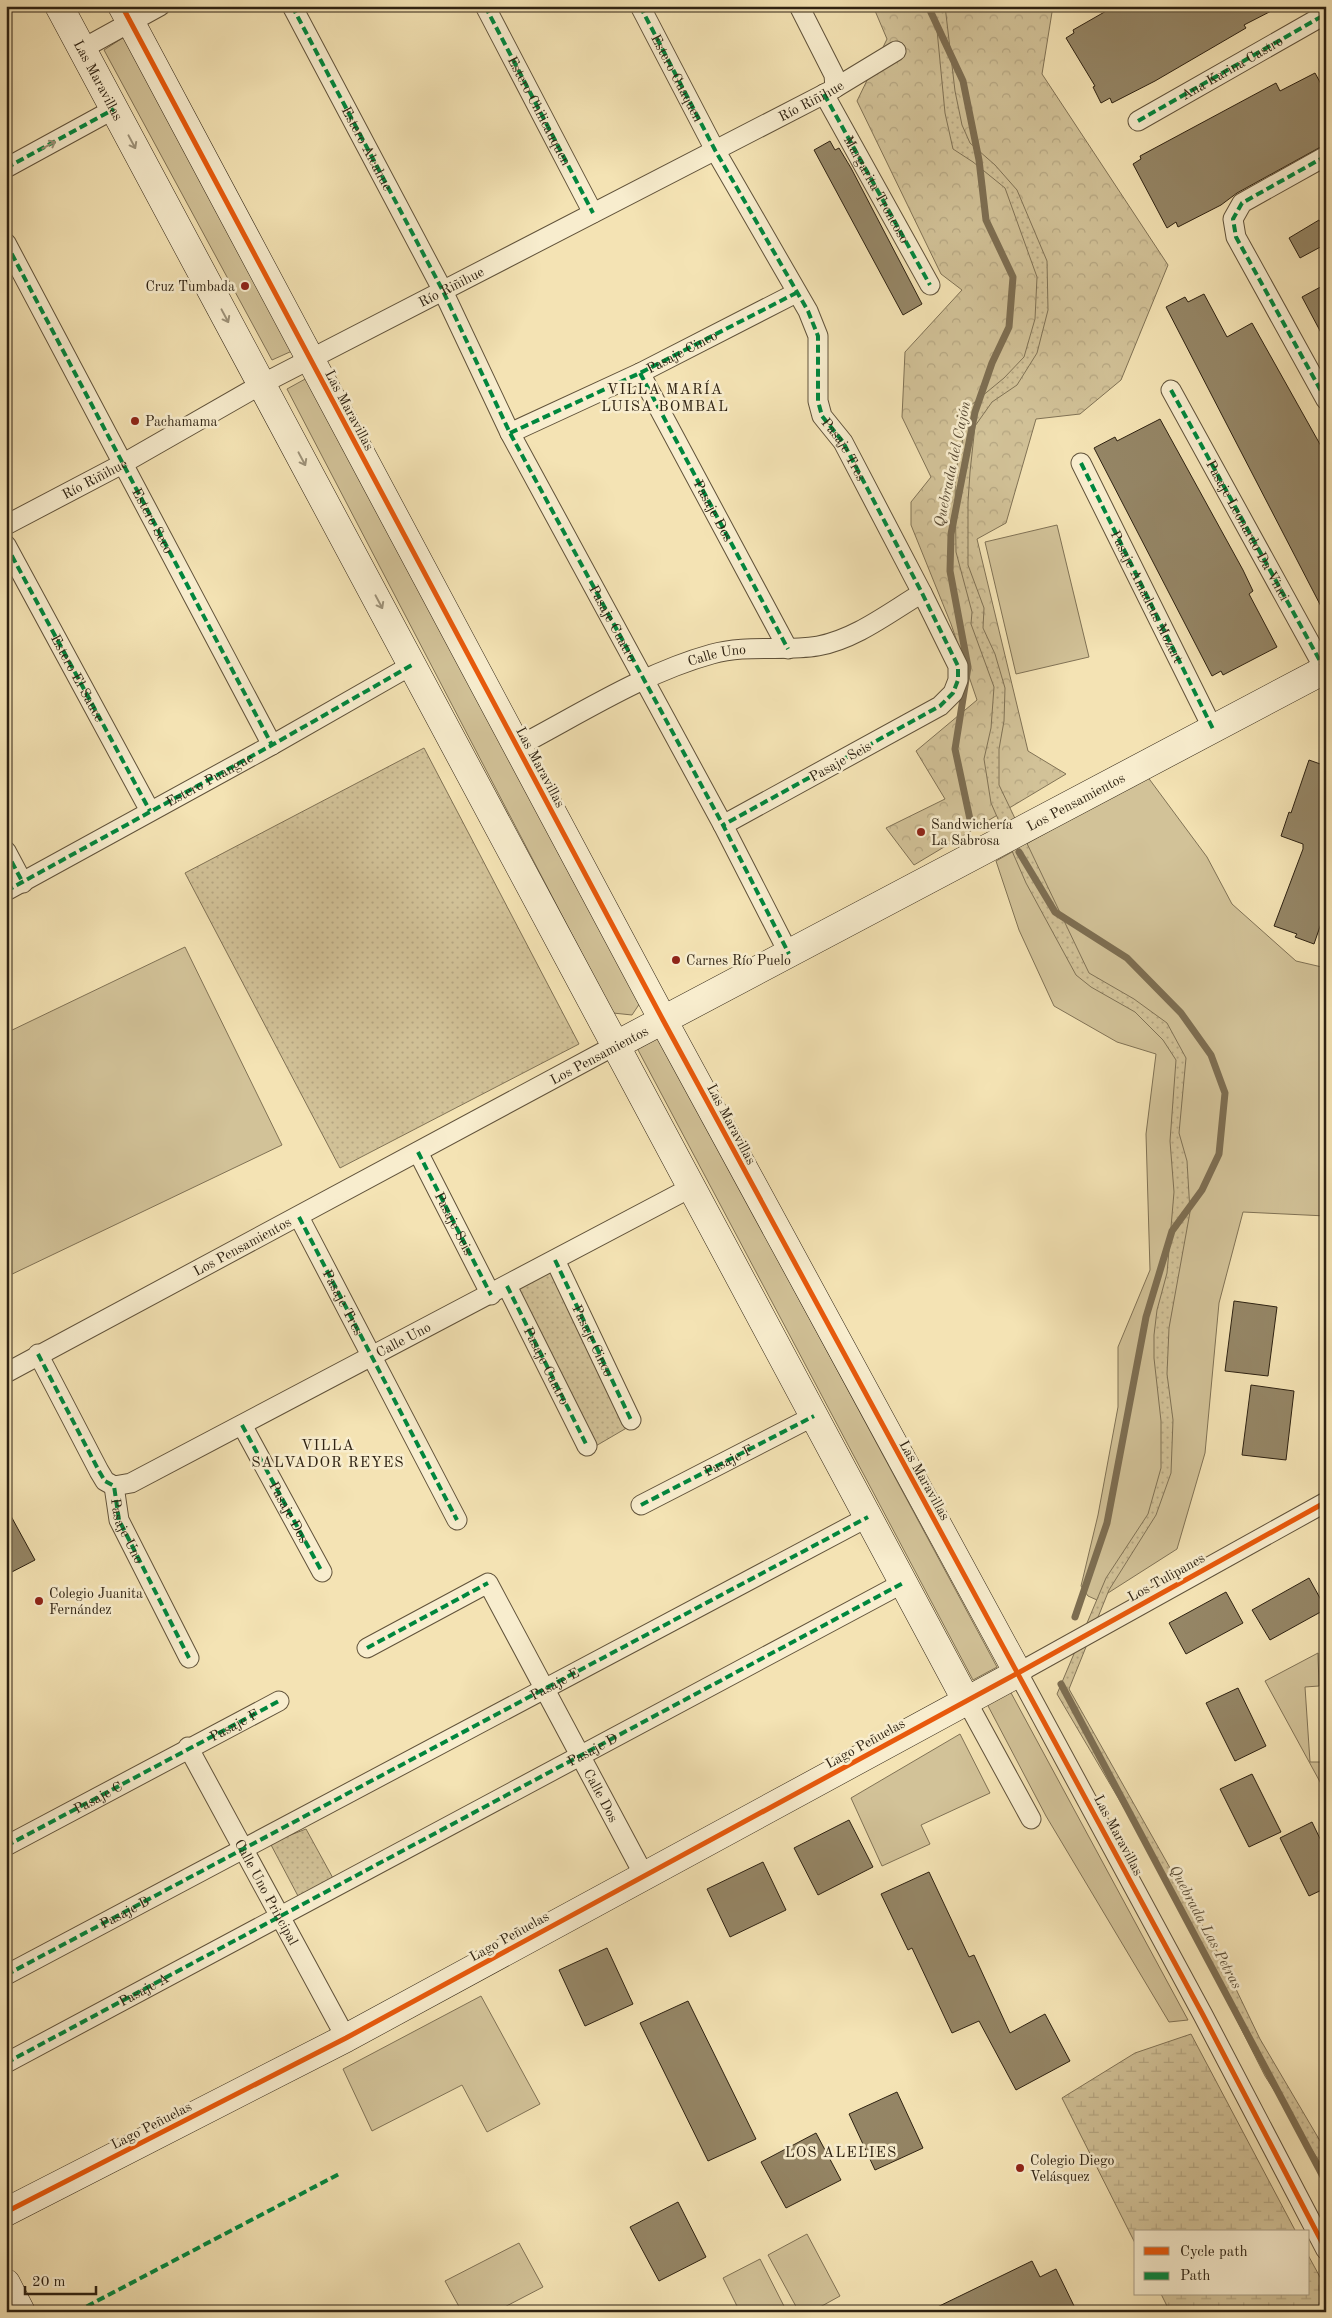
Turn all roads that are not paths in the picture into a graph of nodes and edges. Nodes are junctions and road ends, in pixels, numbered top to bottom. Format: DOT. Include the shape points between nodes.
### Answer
graph roads {
  1 [pos="59,6"];
  2 [pos="160,6"];
  3 [pos="292,6"];
  4 [pos="485,6"];
  5 [pos="640,6"];
  6 [pos="798,6"];
  7 [pos="126,14"];
  8 [pos="1324,14"];
  9 [pos="82,49"];
  10 [pos="896,51"];
  11 [pos="829,91"];
  12 [pos="114,109"];
  13 [pos="1138,121"];
  14 [pos="715,150"];
  15 [pos="1326,156"];
  16 [pos="6,168"];
  17 [pos="593,213"];
  18 [pos="6,243"];
  19 [pos="930,285"];
  20 [pos="443,291"];
  21 [pos="796,292"];
  22 [pos="310,359"];
  23 [pos="640,373"];
  24 [pos="262,384"];
  25 [pos="1171,390"];
  26 [pos="1326,400"];
  27 [pos="510,433"];
  28 [pos="124,463"];
  29 [pos="1081,463"];
  30 [pos="6,525"];
  31 [pos="6,545"];
  32 [pos="922,593"];
  33 [pos="788,648"];
  34 [pos="412,665"];
  35 [pos="1325,669"];
  36 [pos="644,680"];
  37 [pos="953,693"];
  38 [pos="1213,729"];
  39 [pos="272,745"];
  40 [pos="517,747"];
  41 [pos="150,812"];
  42 [pos="723,825"];
  43 [pos="6,851"];
  44 [pos="15,887"];
  45 [pos="789,954"];
  46 [pos="663,1020"];
  47 [pos="616,1046"];
  48 [pos="418,1152"];
  49 [pos="692,1187"];
  50 [pos="299,1217"];
  51 [pos="555,1260"];
  52 [pos="499,1290"];
  53 [pos="38,1354"];
  54 [pos="373,1356"];
  55 [pos="6,1373"];
  56 [pos="814,1416"];
  57 [pos="631,1420"];
  58 [pos="242,1425"];
  59 [pos="587,1446"];
  60 [pos="114,1486"];
  61 [pos="1326,1502"];
  62 [pos="641,1506"];
  63 [pos="868,1517"];
  64 [pos="457,1520"];
  65 [pos="322,1572"];
  66 [pos="903,1583"];
  67 [pos="367,1648"];
  68 [pos="189,1658"];
  69 [pos="1018,1673"];
  70 [pos="544,1688"];
  71 [pos="966,1700"];
  72 [pos="279,1701"];
  73 [pos="188,1747"];
  74 [pos="580,1755"];
  75 [pos="1031,1819"];
  76 [pos="6,1846"];
  77 [pos="242,1848"];
  78 [pos="644,1875"];
  79 [pos="280,1915"];
  80 [pos="6,1975"];
  81 [pos="346,2038"];
  82 [pos="6,2062"];
  83 [pos="6,2212"];
  84 [pos="1326,2250"];
  85 [pos="6,2283"];
  86 [pos="21,2312"];
  1 -- 9 [label="street, Las Maravillas"];
  2 -- 7 [label="street"];
  3 -- 20 [label="street, Estero Alcahue"];
  4 -- 17 [label="street, Estero Chilicauquen"];
  5 -- 14 [label="street, Estero Guaquen"];
  6 -- 11 [label="street, Margarita Troncoso" via="834,75"];
  7 -- 9 [label="street"];
  7 -- 22 [label="street, Las Maravillas"];
  8 -- 13 [label="street, Ana Karina Castro"];
  9 -- 12 [label="street, Las Maravillas"];
  10 -- 11 [label="street, Río Riñihue"];
  11 -- 14 [label="street, Río Riñihue"];
  11 -- 19 [label="street, Margarita Troncoso"];
  16 -- 12 [label="street, one-way"];
  12 -- 24 [label="street, Las Maravillas, one-way"];
  14 -- 17 [label="street, Río Riñihue"];
  14 -- 21 [label="street, Pasaje Tres"];
  15 -- 26 [label="street" via="1242,203 1233,219 1236,237"];
  17 -- 20 [label="street, Río Riñihue"];
  18 -- 28 [label="street, Estero Seco"];
  20 -- 22 [label="street, Río Riñihue"];
  20 -- 27 [label="street, Pasaje Cuatro"];
  21 -- 23 [label="street, Pasaje Cinco"];
  21 -- 32 [label="street, Pasaje Tres" via="818,336 818,402 822,416 843,442"];
  22 -- 24 [label="street, Río Riñihue"];
  22 -- 40 [label="street, Las Maravillas"];
  23 -- 27 [label="street, Pasaje Cinco"];
  23 -- 33 [label="street, Pasaje Dos"];
  24 -- 28 [label="street, Río Riñihue"];
  24 -- 34 [label="street, Las Maravillas, one-way"];
  25 -- 35 [label="street, Pasaje Leonardo Da Vinci"];
  27 -- 36 [label="street, Pasaje Cuatro"];
  28 -- 30 [label="street, Río Riñihue"];
  28 -- 39 [label="street, Estero Seco"];
  29 -- 38 [label="street, Pasaje Amadeus Mozart"];
  31 -- 41 [label="street, Estero El Sauce"];
  32 -- 33 [label="street, Calle Uno" via="850,636 819,646"];
  32 -- 37 [label="street, Pasaje Tres" via="958,666 958,680"];
  33 -- 36 [label="street, Calle Uno" via="714,653"];
  34 -- 39 [label="street, Estero Puangue"];
  34 -- 47 [label="street, Las Maravillas"];
  35 -- 38 [label="street, Los Pensamientos"];
  36 -- 40 [label="street, Calle Uno"];
  36 -- 42 [label="street, Pasaje Cuatro"];
  37 -- 42 [label="street, Pasaje Seis" via="940,706"];
  38 -- 45 [label="street, Los Pensamientos"];
  39 -- 41 [label="street, Estero Puangue"];
  40 -- 46 [label="street, Las Maravillas"];
  41 -- 44 [label="street, Estero Puangue"];
  42 -- 45 [label="street, Pasaje Cuatro"];
  43 -- 44 [label="street"];
  45 -- 46 [label="street, Los Pensamientos"];
  46 -- 47 [label="street, Los Pensamientos"];
  46 -- 69 [label="street, Las Maravillas"];
  47 -- 48 [label="street, Los Pensamientos"];
  47 -- 49 [label="street, Las Maravillas"];
  48 -- 50 [label="street, Los Pensamientos"];
  48 -- 52 [label="street, Pasaje Seis"];
  49 -- 51 [label="street, Calle Uno"];
  49 -- 56 [label="street, Las Maravillas"];
  50 -- 53 [label="street, Los Pensamientos"];
  50 -- 54 [label="street, Pasaje Tres"];
  51 -- 52 [label="street, Calle Uno"];
  51 -- 57 [label="street, Pasaje Cinco"];
  52 -- 54 [label="street, Calle Uno"];
  52 -- 59 [label="street, Pasaje Cuatro"];
  53 -- 55 [label="street, Los Pensamientos"];
  53 -- 60 [label="street, Pasaje Uno" via="99,1471 105,1481"];
  54 -- 58 [label="street, Calle Uno"];
  54 -- 64 [label="street, Pasaje Tres"];
  56 -- 62 [label="street, Pasaje F"];
  56 -- 63 [label="street, Las Maravillas"];
  58 -- 60 [label="street, Calle Uno" via="131,1484"];
  58 -- 65 [label="street, Pasaje Dos"];
  60 -- 68 [label="street, Pasaje Uno" via="119,1520"];
  61 -- 69 [label="street, Los Tulipanes"];
  63 -- 66 [label="street, Las Maravillas"];
  63 -- 70 [label="street, Pasaje E"];
  66 -- 71 [label="street, Las Maravillas"];
  66 -- 74 [label="street, Pasaje D"];
  67 -- 70 [label="street, Calle Dos" via="488,1583"];
  69 -- 71 [label="street, Lago Peñuelas"];
  69 -- 84 [label="street, Las Maravillas" via="1199,2006"];
  70 -- 74 [label="street, Calle Dos"];
  70 -- 77 [label="street, Pasaje E"];
  71 -- 75 [label="street, Las Maravillas"];
  71 -- 78 [label="street, Lago Peñuelas"];
  72 -- 73 [label="street, Pasaje F"];
  73 -- 76 [label="street, Pasaje C"];
  73 -- 77 [label="street, Calle Uno Principal"];
  74 -- 78 [label="street, Calle Dos"];
  74 -- 79 [label="street, Pasaje D"];
  77 -- 79 [label="street, Calle Uno Principal"];
  77 -- 80 [label="street, Pasaje B"];
  78 -- 81 [label="street, Lago Peñuelas"];
  79 -- 81 [label="street, Calle Uno Principal"];
  79 -- 82 [label="street, Pasaje A"];
  81 -- 83 [label="street, Lago Peñuelas"];
  85 -- 86 [label="street"];
}
